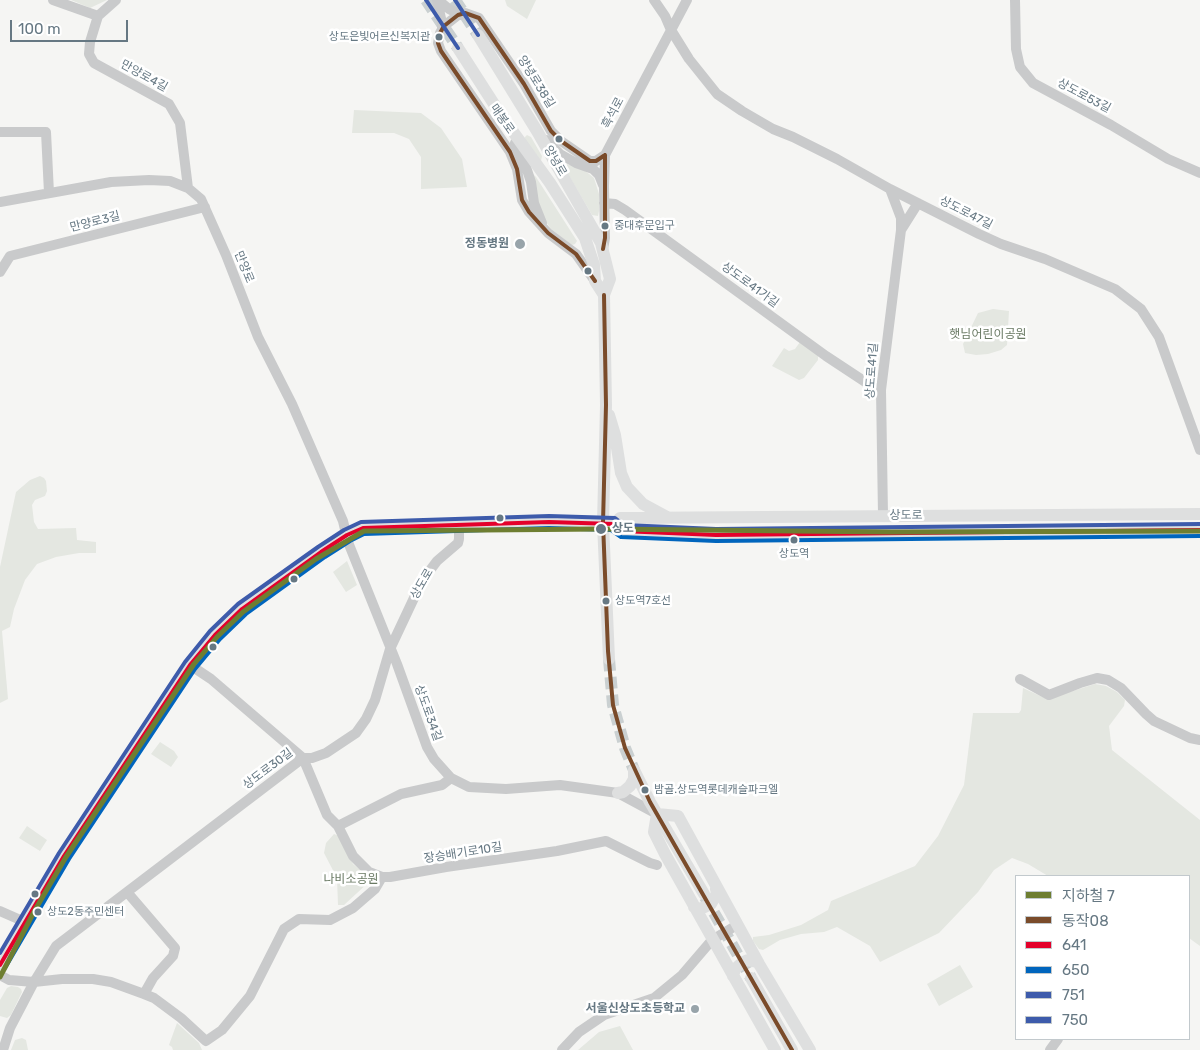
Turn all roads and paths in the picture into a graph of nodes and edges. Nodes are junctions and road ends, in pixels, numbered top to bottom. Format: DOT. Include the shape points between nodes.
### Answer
graph roads {
  1 [pos="53,0"];
  2 [pos="116,0"];
  3 [pos="437,0"];
  4 [pos="654,0"];
  5 [pos="688,0"];
  6 [pos="1015,0"];
  7 [pos="460,14"];
  8 [pos="98,16"];
  9 [pos="442,30"];
  10 [pos="671,30"];
  11 [pos="478,35"];
  12 [pos="458,48"];
  13 [pos="501,115"];
  14 [pos="0,132"];
  15 [pos="538,132"];
  16 [pos="605,155"];
  17 [pos="592,165"];
  18 [pos="1200,173"];
  19 [pos="604,186"];
  20 [pos="188,188"];
  21 [pos="890,189"];
  22 [pos="49,193"];
  23 [pos="0,202"];
  24 [pos="604,203"];
  25 [pos="918,203"];
  26 [pos="205,207"];
  27 [pos="901,230"];
  28 [pos="546,232"];
  29 [pos="603,249"];
  30 [pos="0,272"];
  31 [pos="595,281"];
  32 [pos="604,295"];
  33 [pos="880,390"];
  34 [pos="606,405"];
  35 [pos="1200,450"];
  36 [pos="1200,514"];
  37 [pos="883,515"];
  38 [pos="919,516"];
  39 [pos="671,519"];
  40 [pos="608,524"];
  41 [pos="459,525"];
  42 [pos="1200,530"];
  43 [pos="919,533"];
  44 [pos="347,535"];
  45 [pos="390,649"];
  46 [pos="609,659"];
  47 [pos="190,665"];
  48 [pos="1020,679"];
  49 [pos="1200,740"];
  50 [pos="303,758"];
  51 [pos="451,778"];
  52 [pos="618,793"];
  53 [pos="657,814"];
  54 [pos="338,826"];
  55 [pos="657,865"];
  56 [pos="382,877"];
  57 [pos="716,889"];
  58 [pos="127,892"];
  59 [pos="704,894"];
  60 [pos="694,907"];
  61 [pos="0,911"];
  62 [pos="24,922"];
  63 [pos="737,925"];
  64 [pos="712,940"];
  65 [pos="758,962"];
  66 [pos="0,965"];
  67 [pos="0,976"];
  68 [pos="733,976"];
  69 [pos="751,978"];
  70 [pos="34,982"];
  71 [pos="144,994"];
  72 [pos="3,1050"];
  73 [pos="562,1050"];
  74 [pos="775,1050"];
  75 [pos="792,1050"];
  76 [pos="810,1050"];
  1 -- 8 [label="street"];
  2 -- 8 [label="street"];
  3 -- 7 [label="street, 양녕로38길"];
  3 -- 9 [label="street, 매봉로"];
  4 -- 10 [label="street, 상도로47길"];
  5 -- 10 [label="street, 흑석로"];
  6 -- 18 [label="street, 상도로53길" via="1016,49 1020,67 1033,82 1168,159"];
  7 -- 9 [label="street"];
  7 -- 17 [label="street, 양녕로38길" via="479,18 551,131"];
  8 -- 20 [label="street, 만양로4길" via="89,54 94,63 169,104 180,123"];
  9 -- 28 [label="street, 매봉로" via="438,44 440,51 510,152 517,169 522,200"];
  10 -- 16 [label="street, 흑석로"];
  10 -- 21 [label="street, 상도로47길" via="717,94 773,129 837,159"];
  11 -- 15 [label="main road, 양녕로"];
  12 -- 13 [label="main road, 양녕로"];
  13 -- 28 [label="street" via="523,158 534,203"];
  13 -- 31 [label="main road, 양녕로" via="550,183 584,238 594,265"];
  14 -- 22 [label="street" via="46,132"];
  15 -- 17 [label="street" via="560,154 576,163"];
  15 -- 29 [label="main road, 양녕로"];
  16 -- 17 [label="street"];
  16 -- 19 [label="street, 흑석로"];
  17 -- 19 [label="street"];
  19 -- 24 [label="street, 흑석로"];
  20 -- 22 [label="street" via="170,181 149,180 111,182"];
  20 -- 26 [label="street, 만양로"];
  21 -- 25 [label="street, 상도로47길"];
  21 -- 27 [label="street, 상도로41길" via="901,218"];
  22 -- 23 [label="street"];
  24 -- 29 [label="street, 흑석로"];
  24 -- 33 [label="street, 상도로41가길" via="615,204 624,210 826,356"];
  25 -- 27 [label="street, 상도로41길"];
  25 -- 35 [label="street, 상도로47길" via="1000,244 1115,289 1141,309 1159,337"];
  26 -- 30 [label="street, 만양로3길" via="10,256"];
  26 -- 44 [label="street, 만양로" via="258,337 292,404"];
  27 -- 33 [label="street, 상도로41길"];
  28 -- 31 [label="street, 매봉로" via="576,254"];
  29 -- 32 [label="main road, 양녕로" via="610,279"];
  31 -- 32 [label="main road, 양녕로"];
  32 -- 34 [label="main road, 양녕로"];
  33 -- 37 [label="street, 상도로41길"];
  34 -- 39 [label="main road" via="627,487 643,504"];
  34 -- 40 [label="main road, 양녕로"];
  36 -- 38 [label="main road, 상도로"];
  37 -- 38 [label="main road, 상도로"];
  37 -- 39 [label="main road, 상도로"];
  38 -- 43 [label="main road"];
  39 -- 40 [label="main road, 상도로" via="620,518"];
  40 -- 41 [label="main road, 상도로"];
  40 -- 43 [label="main road, 상도로" via="621,531 716,534"];
  40 -- 46 [label="main road, 양녕로"];
  41 -- 44 [label="main road, 상도로" via="363,528"];
  41 -- 45 [label="street, 상도로" via="458,543 437,560 422,581"];
  42 -- 43 [label="main road, 상도로"];
  44 -- 45 [label="street, 상도로34길"];
  44 -- 47 [label="main road, 상도로" via="242,609"];
  45 -- 50 [label="street, 상도로30길" via="375,700 356,733 326,753"];
  45 -- 51 [label="street, 상도로34길" via="426,747"];
  47 -- 50 [label="street" via="211,678"];
  47 -- 62 [label="main road, 상도로"];
  48 -- 49 [label="street" via="1049,695 1080,682 1097,678 1108,680 1154,720"];
  50 -- 54 [label="street" via="327,815"];
  50 -- 58 [label="street, 상도로30길"];
  51 -- 52 [label="street, 상도로34길" via="468,787 560,786"];
  51 -- 54 [label="street" via="442,785 401,794"];
  52 -- 53 [label="street, 상도로34길"];
  52 -- 53 [label="main road" via="630,786 634,770"];
  53 -- 57 [label="main road" via="678,816"];
  53 -- 59 [label="main road"];
  53 -- 60 [label="main road" via="654,832"];
  54 -- 56 [label="street" via="353,856 369,872"];
  55 -- 56 [label="street, 장승배기로10길" via="606,841"];
  56 -- 71 [label="street" via="375,889 353,908 330,920 299,919 284,929 250,996 222,1030 206,1041 182,1018"];
  57 -- 60 [label="main road" via="711,904 700,909"];
  57 -- 63 [label="main road"];
  58 -- 70 [label="street, 상도로30길" via="56,946"];
  58 -- 71 [label="street" via="175,948 173,956 153,978"];
  60 -- 64 [label="main road"];
  61 -- 62 [label="street"];
  62 -- 66 [label="main road, 상도로"];
  63 -- 64 [label="street"];
  63 -- 65 [label="main road"];
  64 -- 68 [label="main road"];
  64 -- 73 [label="street" via="682,975 654,998 604,1014 579,1032"];
  65 -- 68 [label="main road" via="743,962"];
  65 -- 76 [label="main road"];
  67 -- 70 [label="street"];
  68 -- 74 [label="main road"];
  69 -- 75 [label="main road"];
  70 -- 71 [label="street" via="93,979"];
  70 -- 72 [label="street" via="10,1028"];
}
